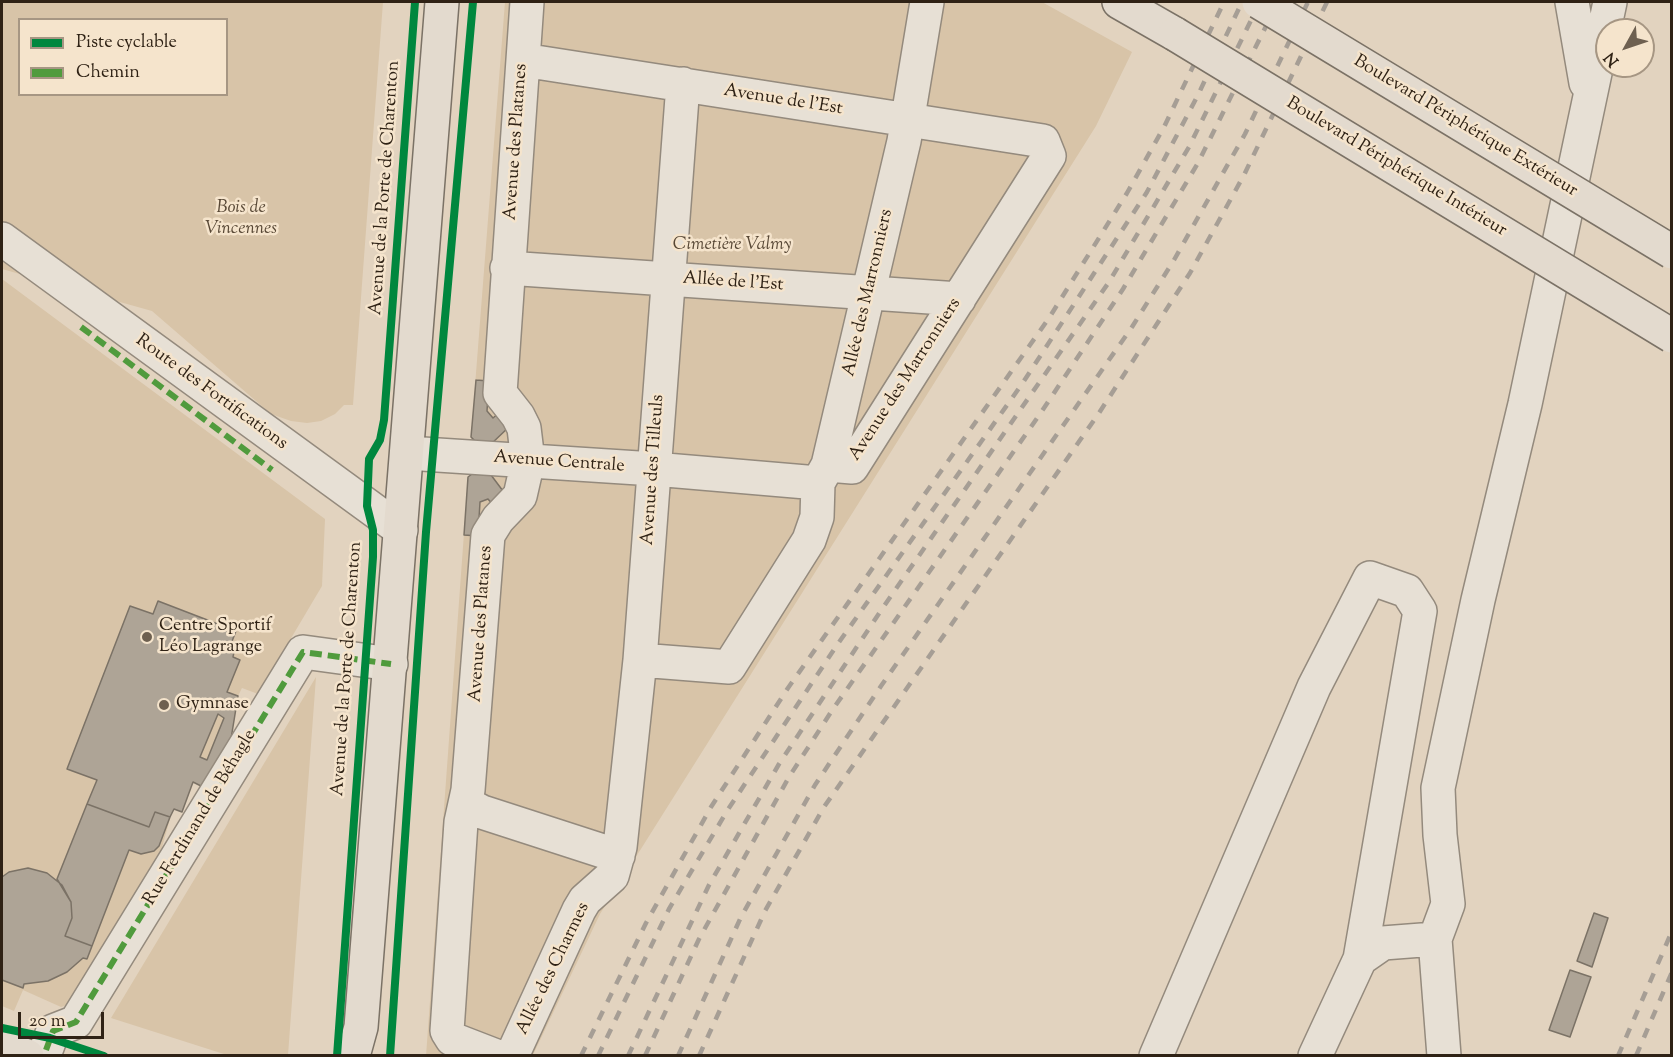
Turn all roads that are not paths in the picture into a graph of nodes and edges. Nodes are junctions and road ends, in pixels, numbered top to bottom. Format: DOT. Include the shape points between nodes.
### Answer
graph roads {
  1 [pos="442,2"];
  2 [pos="527,2"];
  3 [pos="927,2"];
  4 [pos="1119,2"];
  5 [pos="1259,2"];
  6 [pos="1572,2"];
  7 [pos="1610,2"];
  8 [pos="524,60"];
  9 [pos="683,84"];
  10 [pos="1588,97"];
  11 [pos="908,121"];
  12 [pos="1043,141"];
  13 [pos="2,238"];
  14 [pos="1671,252"];
  15 [pos="507,268"];
  16 [pos="668,279"];
  17 [pos="870,293"];
  18 [pos="959,299"];
  19 [pos="1671,336"];
  20 [pos="407,453"];
  21 [pos="528,460"];
  22 [pos="654,469"];
  23 [pos="823,474"];
  24 [pos="401,530"];
  25 [pos="640,660"];
  26 [pos="391,664"];
  27 [pos="467,804"];
  28 [pos="618,856"];
  29 [pos="1435,939"];
  30 [pos="1360,959"];
  31 [pos="360,1046"];
  32 [pos="2,1047"];
  33 [pos="36,1053"];
  34 [pos="495,1056"];
  35 [pos="512,1056"];
  36 [pos="1156,1056"];
  37 [pos="1315,1056"];
  38 [pos="1444,1056"];
  1 -- 20 [label="main road"];
  2 -- 8 [label="street, Avenue des Platanes"];
  3 -- 11 [label="street, Allée des Marronniers"];
  4 -- 19 [label="main road, Boulevard Périphérique Intérieur, bridge"];
  5 -- 14 [label="main road, Boulevard Périphérique Extérieur, bridge"];
  6 -- 10 [label="street"];
  7 -- 10 [label="street"];
  8 -- 9 [label="street, Avenue de l'Est"];
  8 -- 15 [label="street, Avenue des Platanes"];
  9 -- 11 [label="street, Avenue de l'Est"];
  9 -- 16 [label="street, Avenue des Tilleuls"];
  10 -- 29 [label="street" via="1525,404 1438,788 1448,904"];
  11 -- 12 [label="street, Avenue de l'Est"];
  11 -- 17 [label="street, Allée des Marronniers"];
  12 -- 18 [label="street, Avenue des Marronniers" via="1049,156"];
  13 -- 24 [label="street, Route des Fortifications"];
  15 -- 16 [label="street, Allée de l'Est"];
  15 -- 21 [label="street, Avenue des Platanes" via="500,393 524,428"];
  16 -- 17 [label="street, Allée de l'Est"];
  16 -- 22 [label="street, Avenue des Tilleuls"];
  17 -- 18 [label="street, Allée de l'Est"];
  17 -- 23 [label="street, Allée des Marronniers"];
  18 -- 23 [label="street, Avenue des Marronniers" via="852,467"];
  20 -- 21 [label="street, Avenue Centrale"];
  20 -- 24 [label="main road"];
  21 -- 22 [label="street, Avenue Centrale"];
  21 -- 27 [label="street, Avenue des Platanes" via="520,496 488,535"];
  22 -- 23 [label="street, Avenue Centrale"];
  22 -- 25 [label="street, Avenue des Tilleuls"];
  23 -- 25 [label="street" via="817,517 809,540 729,667"];
  24 -- 26 [label="main road"];
  25 -- 28 [label="street, Avenue des Tilleuls"];
  26 -- 31 [label="main road"];
  26 -- 33 [label="street, Rue Ferdinand de Béhagle" via="303,652 76,1022 53,1031"];
  27 -- 28 [label="street"];
  27 -- 34 [label="street, Avenue des Platanes" via="461,822 447,1031 452,1039"];
  28 -- 35 [label="street, Allée des Charmes" via="612,876 579,910"];
  29 -- 30 [label="street" via="1383,943"];
  29 -- 38 [label="street"];
  30 -- 36 [label="street" via="1420,611 1407,591 1370,578 1314,687"];
  30 -- 37 [label="street"];
  32 -- 33 [label="main road"];
}
